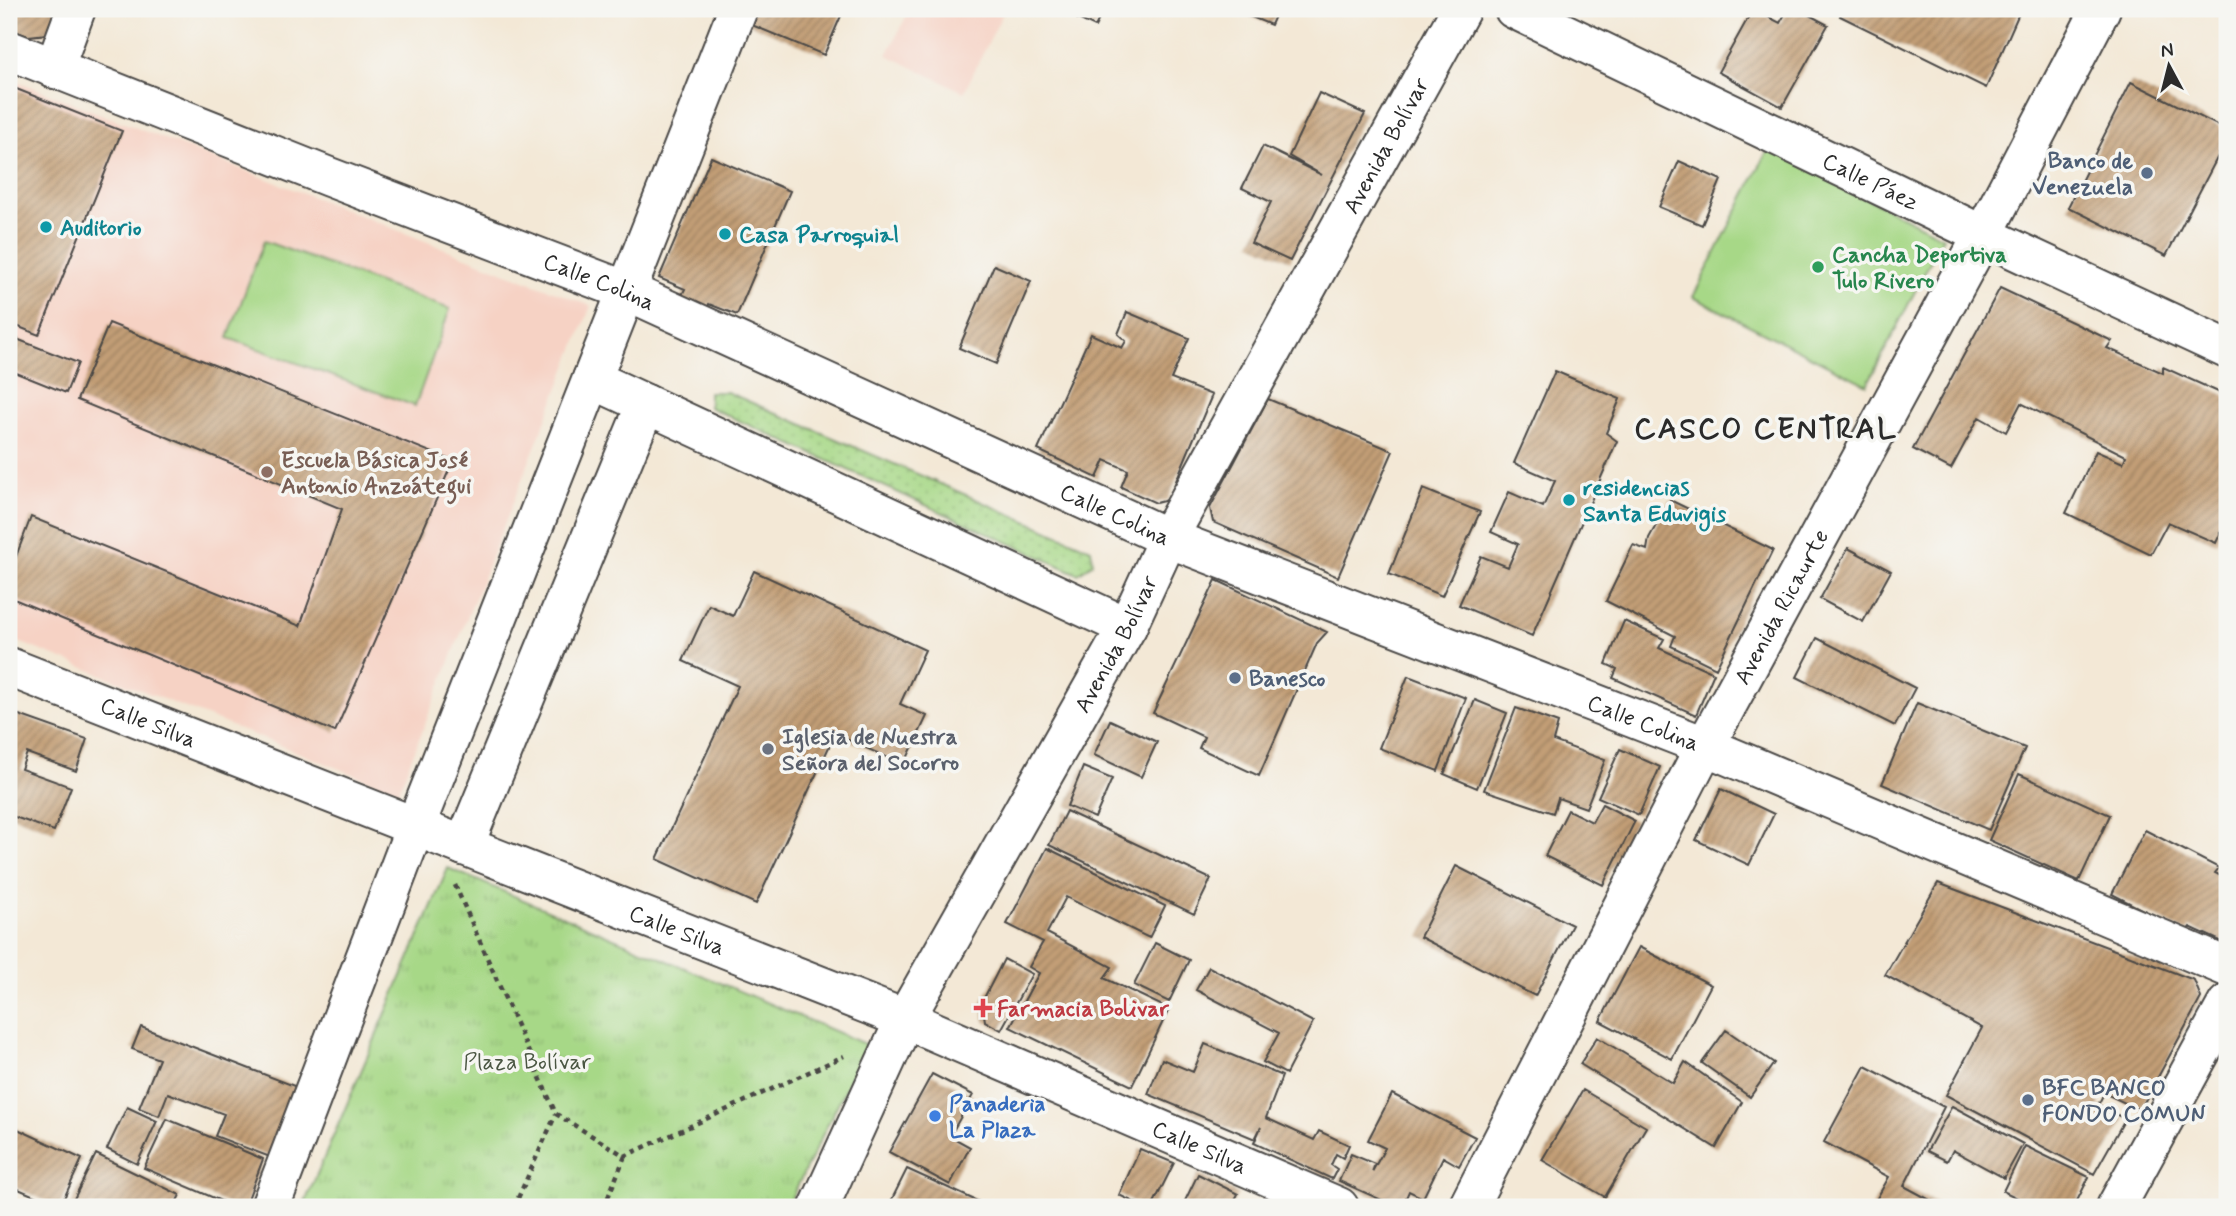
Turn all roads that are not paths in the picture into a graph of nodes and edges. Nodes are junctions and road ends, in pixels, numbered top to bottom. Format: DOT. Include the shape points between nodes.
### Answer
graph roads {
  1 [pos="76,9"];
  2 [pos="738,9"];
  3 [pos="1461,9"];
  4 [pos="1514,9"];
  5 [pos="2101,9"];
  6 [pos="9,50"];
  7 [pos="54,69"];
  8 [pos="1983,235"];
  9 [pos="627,291"];
  10 [pos="2227,349"];
  11 [pos="592,379"];
  12 [pos="646,404"];
  13 [pos="1168,538"];
  14 [pos="1127,627"];
  15 [pos="9,667"];
  16 [pos="1705,746"];
  17 [pos="415,827"];
  18 [pos="459,863"];
  19 [pos="2227,967"];
  20 [pos="2227,1004"];
  21 [pos="905,1019"];
  22 [pos="270,1207"];
  23 [pos="818,1207"];
  24 [pos="1339,1207"];
  25 [pos="1468,1207"];
  26 [pos="2116,1207"];
  1 -- 7 [label="street"];
  2 -- 9 [label="street"];
  3 -- 13 [label="street, Avenida Bolívar"];
  4 -- 8 [label="street, Calle Páez"];
  5 -- 8 [label="street, Avenida Ricaurte"];
  6 -- 7 [label="street, Calle Colina"];
  7 -- 9 [label="street, Calle Colina"];
  8 -- 10 [label="street, Calle Páez"];
  8 -- 16 [label="street, Avenida Ricaurte"];
  9 -- 11 [label="street"];
  9 -- 13 [label="street, Calle Colina"];
  11 -- 12 [label="street"];
  11 -- 17 [label="street"];
  12 -- 14 [label="street"];
  12 -- 18 [label="street"];
  13 -- 14 [label="street, Avenida Bolívar"];
  13 -- 16 [label="street, Calle Colina"];
  14 -- 21 [label="street, Avenida Bolívar"];
  15 -- 17 [label="street, Calle Silva"];
  16 -- 19 [label="street, Calle Colina"];
  16 -- 25 [label="street, Avenida Ricaurte"];
  17 -- 18 [label="street, Calle Silva"];
  17 -- 22 [label="street"];
  18 -- 21 [label="street, Calle Silva"];
  20 -- 26 [label="street"];
  21 -- 23 [label="street, Avenida Bolívar"];
  21 -- 24 [label="street, Calle Silva"];
}
